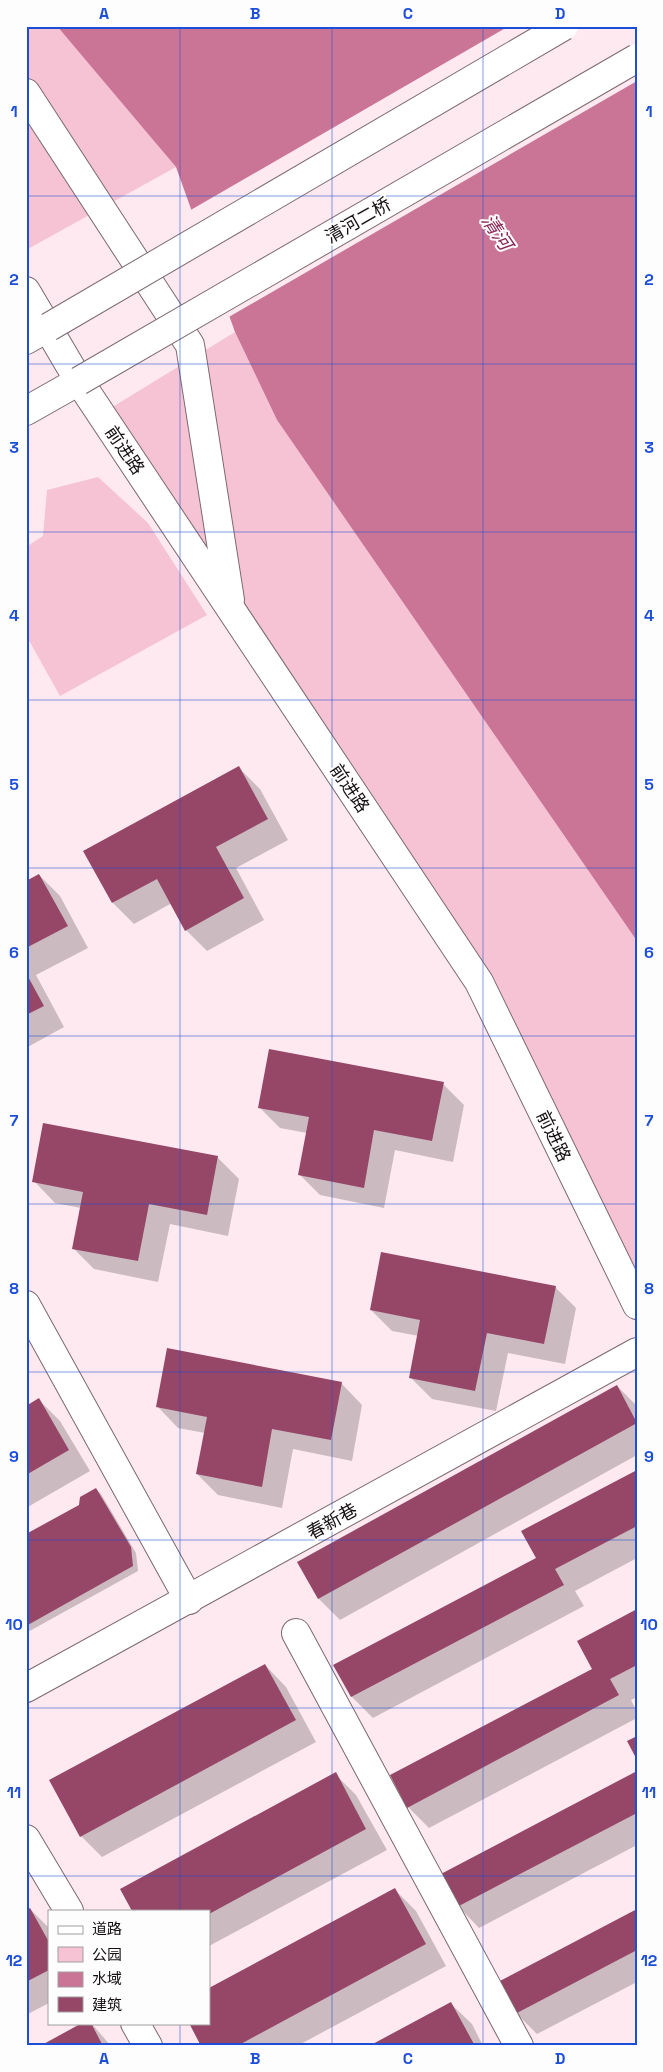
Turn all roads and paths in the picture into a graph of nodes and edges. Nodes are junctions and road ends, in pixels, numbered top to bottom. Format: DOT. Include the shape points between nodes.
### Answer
graph roads {
  1 [pos="564,26"];
  2 [pos="637,58"];
  3 [pos="26,93"];
  4 [pos="26,291"];
  5 [pos="38,334"];
  6 [pos="79,381"];
  7 [pos="26,412"];
  8 [pos="231,610"];
  9 [pos="26,1305"];
  10 [pos="637,1305"];
  11 [pos="637,1352"];
  12 [pos="189,1600"];
  13 [pos="296,1633"];
  14 [pos="26,1688"];
  15 [pos="26,1839"];
  16 [pos="68,1910"];
  17 [pos="136,2024"];
  18 [pos="148,2046"];
  19 [pos="519,2046"];
  1 -- 5 [label="street, bridge"];
  2 -- 6 [label="street, 清河二桥, bridge"];
  3 -- 8 [label="street" via="190,346"];
  4 -- 5 [label="street, 前进路"];
  5 -- 6 [label="street, 前进路"];
  6 -- 7 [label="street, 清河二桥"];
  6 -- 8 [label="street, 前进路"];
  8 -- 10 [label="street, 前进路" via="479,982"];
  9 -- 12 [label="street"];
  11 -- 12 [label="street, 春新巷"];
  12 -- 14 [label="street, 春新巷"];
  13 -- 19 [label="street"];
  15 -- 16 [label="street"];
  17 -- 18 [label="street"];
}
